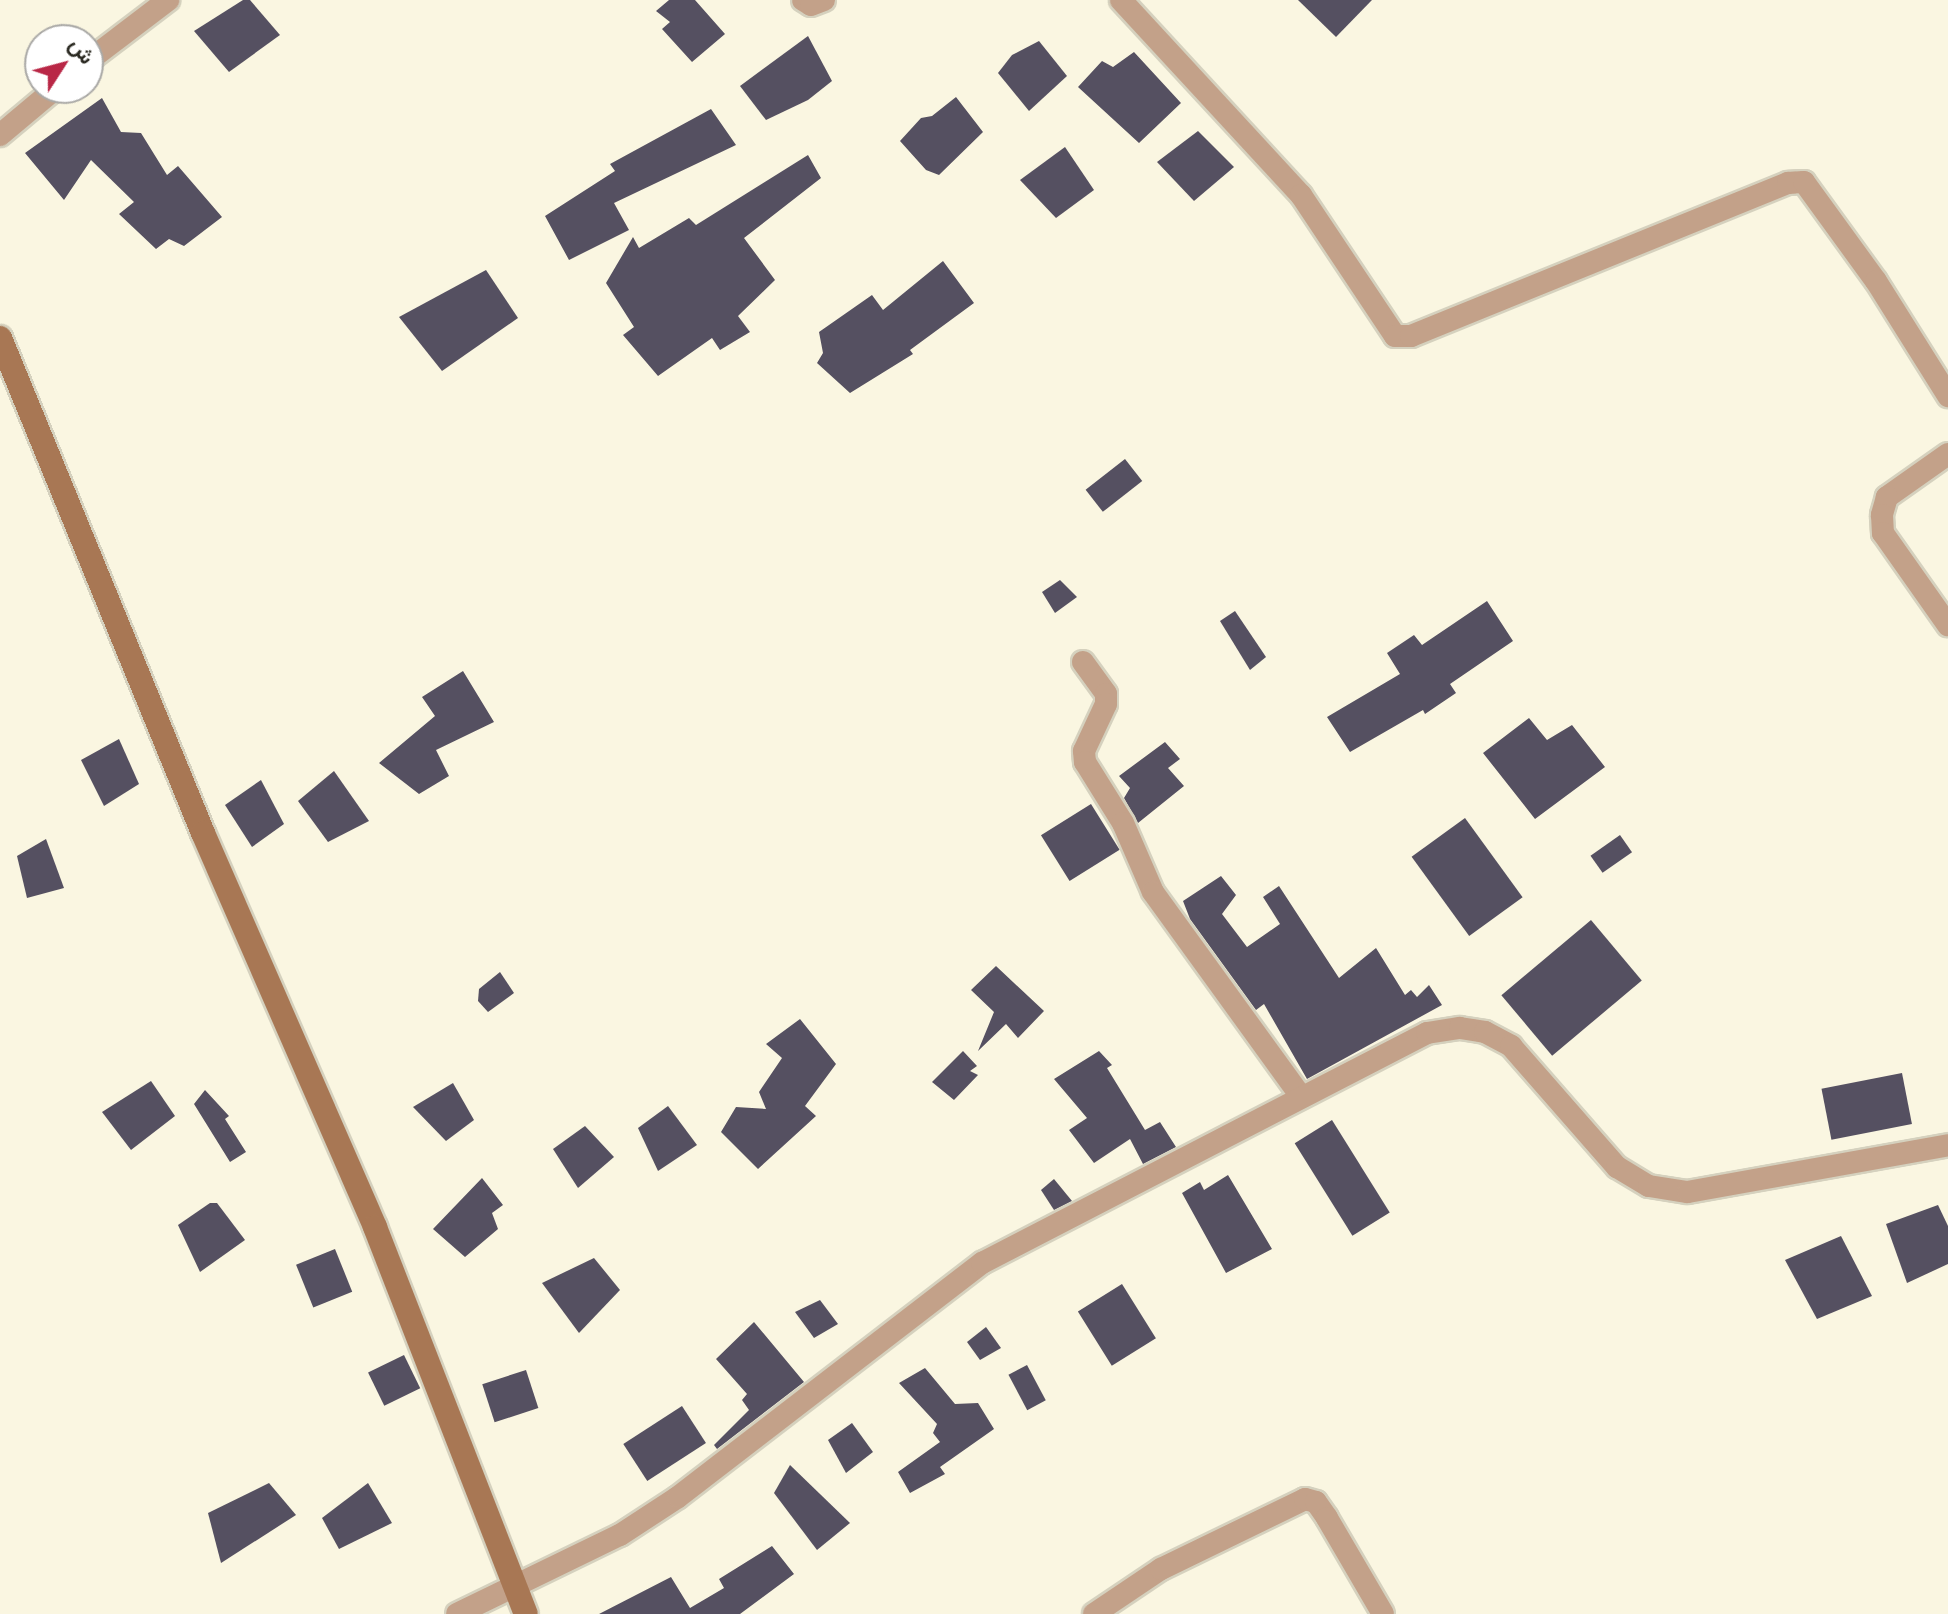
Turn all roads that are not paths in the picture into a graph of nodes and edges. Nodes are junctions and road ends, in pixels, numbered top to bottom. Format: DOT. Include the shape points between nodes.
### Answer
graph roads {
  1 [pos="168,0"];
  2 [pos="803,0"];
  3 [pos="824,0"];
  4 [pos="1121,0"];
  5 [pos="104,49"];
  6 [pos="37,104"];
  7 [pos="0,135"];
  8 [pos="0,338"];
  9 [pos="6,368"];
  10 [pos="1948,396"];
  11 [pos="1948,454"];
  12 [pos="1948,625"];
  13 [pos="1083,662"];
  14 [pos="1300,1095"];
  15 [pos="1948,1145"];
  16 [pos="510,1584"];
  17 [pos="457,1614"];
  18 [pos="526,1614"];
  19 [pos="1094,1614"];
  20 [pos="1383,1614"];
  1 -- 5 [label="street"];
  2 -- 3 [label="street" via="811,5"];
  4 -- 10 [label="street" via="1301,195 1395,336 1411,336 1788,183 1804,182 1876,281"];
  6 -- 7 [label="street"];
  8 -- 9 [label="street"];
  9 -- 16 [label="street" via="375,1227"];
  11 -- 12 [label="street" via="1887,497 1882,515 1883,533"];
  13 -- 14 [label="street" via="1106,694 1084,751 1085,762 1123,823 1153,892"];
  14 -- 15 [label="street" via="1427,1033 1460,1028 1485,1032 1511,1046 1617,1167 1649,1186 1688,1192"];
  14 -- 16 [label="street" via="982,1263 678,1497 620,1535"];
  16 -- 17 [label="street"];
  16 -- 18 [label="street"];
  19 -- 20 [label="street" via="1161,1569 1305,1499 1322,1510"];
}
